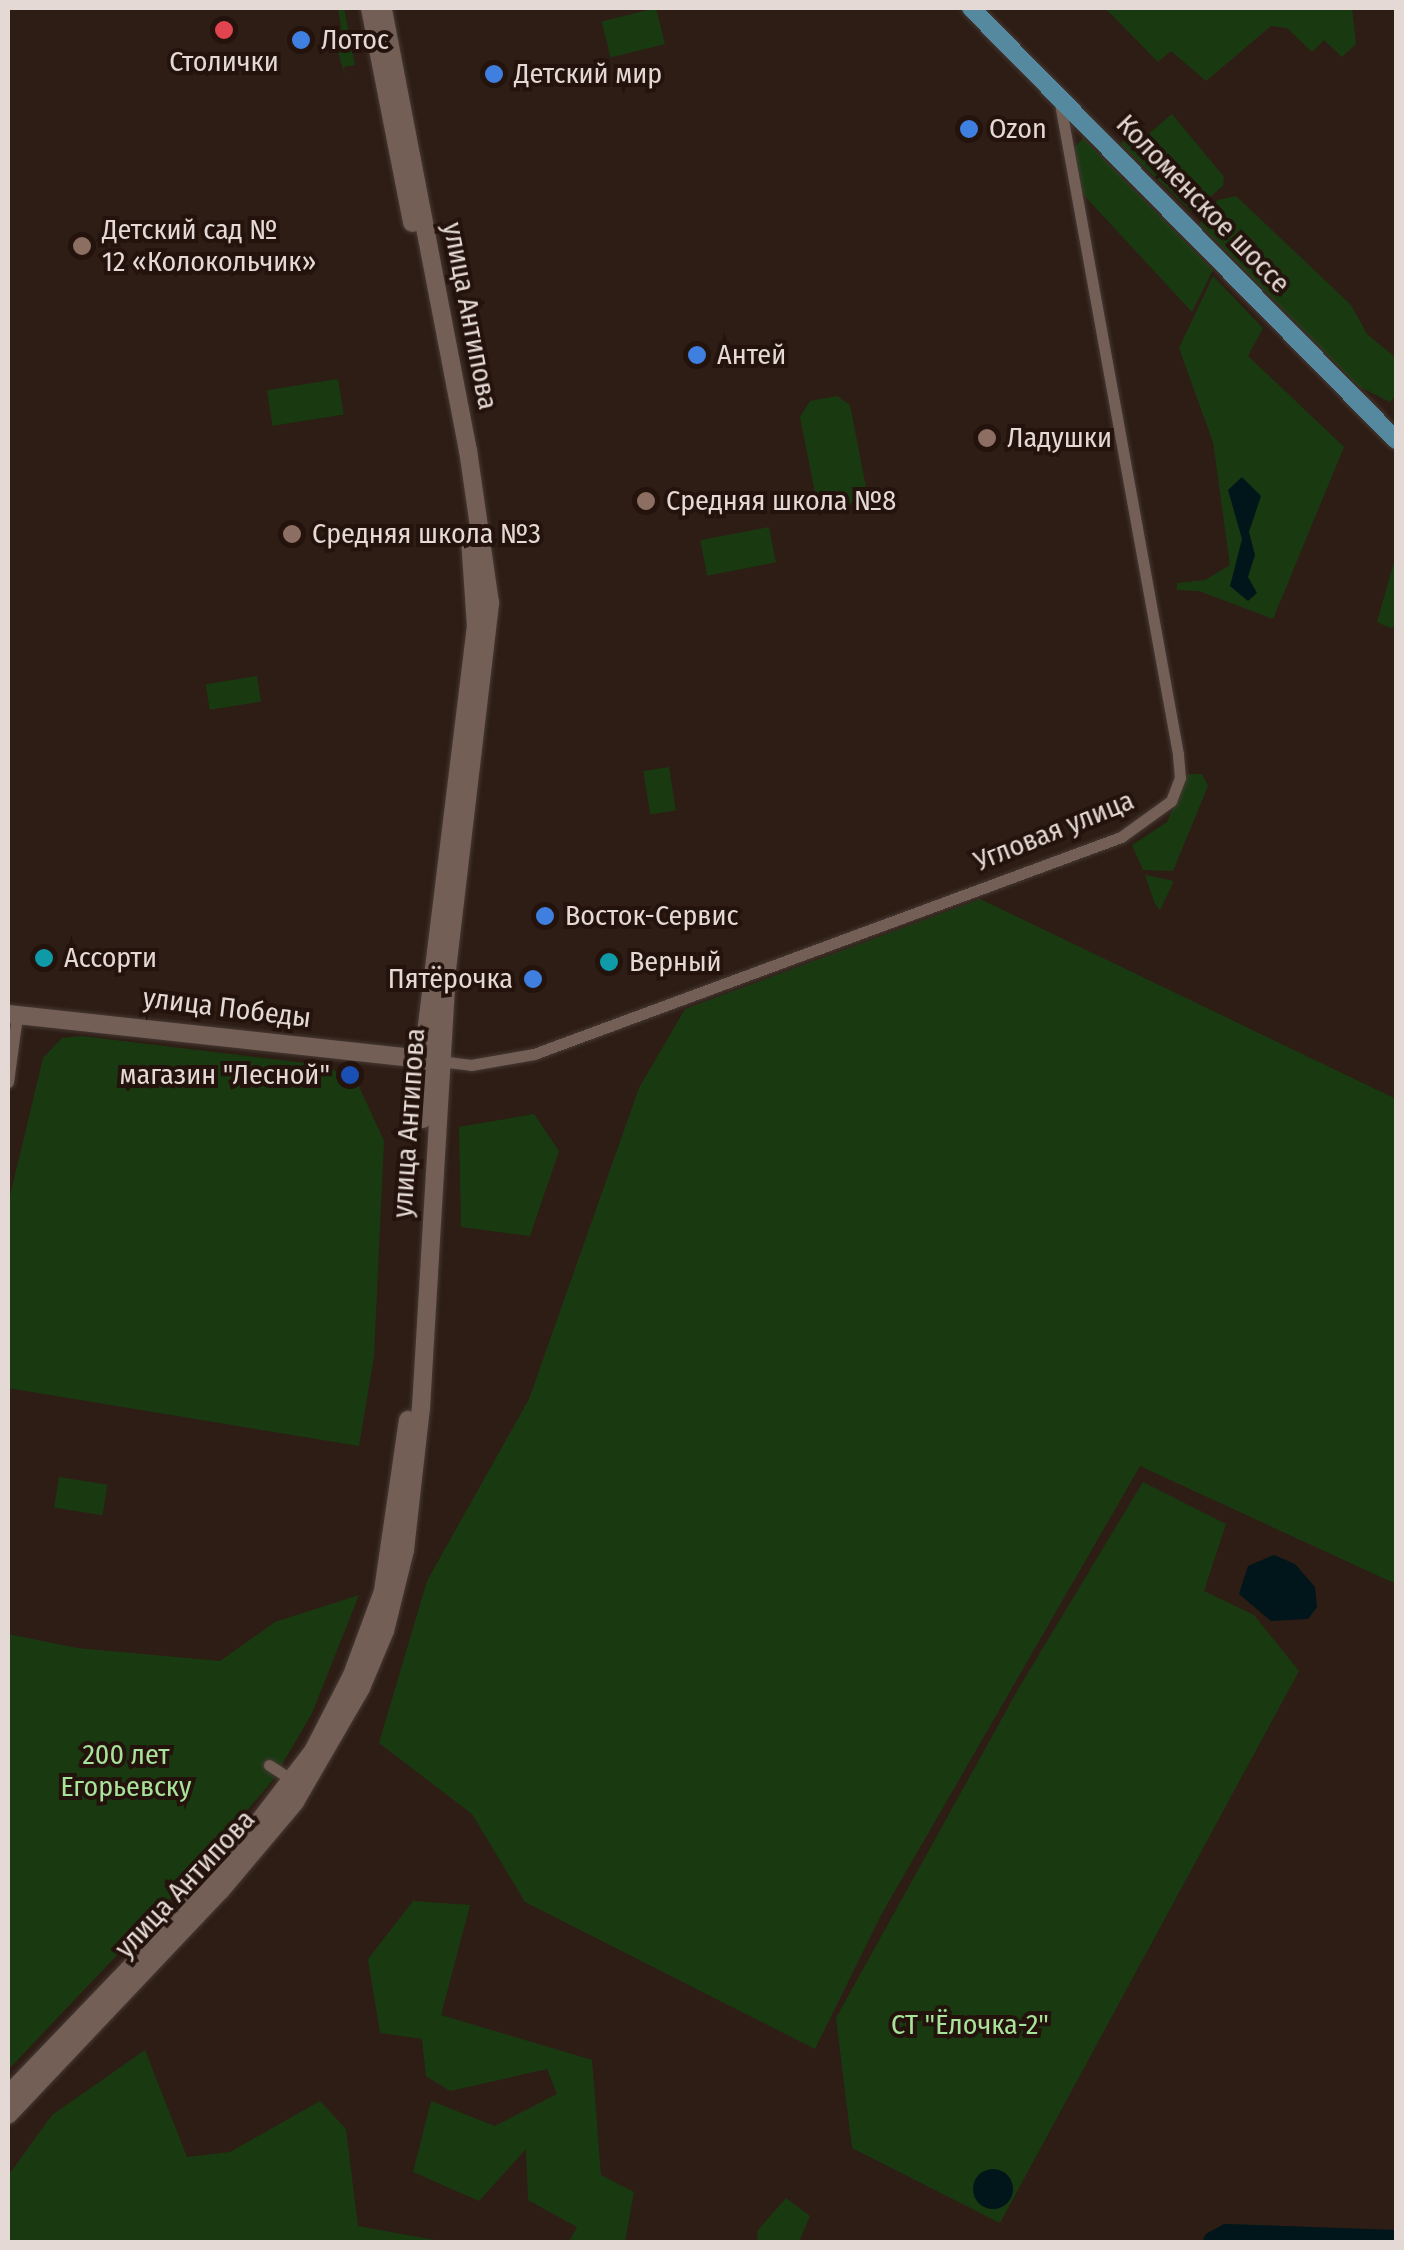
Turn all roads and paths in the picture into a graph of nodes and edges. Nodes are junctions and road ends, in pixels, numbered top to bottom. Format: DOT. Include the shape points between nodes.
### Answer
graph roads {
  1 [pos="370,8"];
  2 [pos="383,8"];
  3 [pos="971,8"];
  4 [pos="1058,94"];
  5 [pos="1396,440"];
  6 [pos="12,1015"];
  7 [pos="432,1060"];
  8 [pos="8,1082"];
  9 [pos="269,1766"];
  10 [pos="294,1782"];
  11 [pos="8,2096"];
  12 [pos="8,2115"];
  1 -- 7 [label="main road, улица Антипова" via="460,471 477,602"];
  2 -- 7 [label="main road, улица Антипова" via="490,596"];
  3 -- 4 [label="main road, Коломенское шоссе"];
  4 -- 5 [label="main road, Коломенское шоссе"];
  4 -- 7 [label="street, Угловая улица" via="1178,754 1180,778 1172,801 1121,838 534,1054 471,1064"];
  6 -- 7 [label="main road, улица Победы"];
  6 -- 8 [label="street"];
  7 -- 10 [label="main road, улица Антипова" via="394,1539 352,1675"];
  7 -- 12 [label="main road, улица Антипова" via="417,1458 405,1550 374,1656 324,1759 261,1846"];
  9 -- 10 [label="street"];
  10 -- 11 [label="main road, улица Антипова" via="212,1880"];
}
